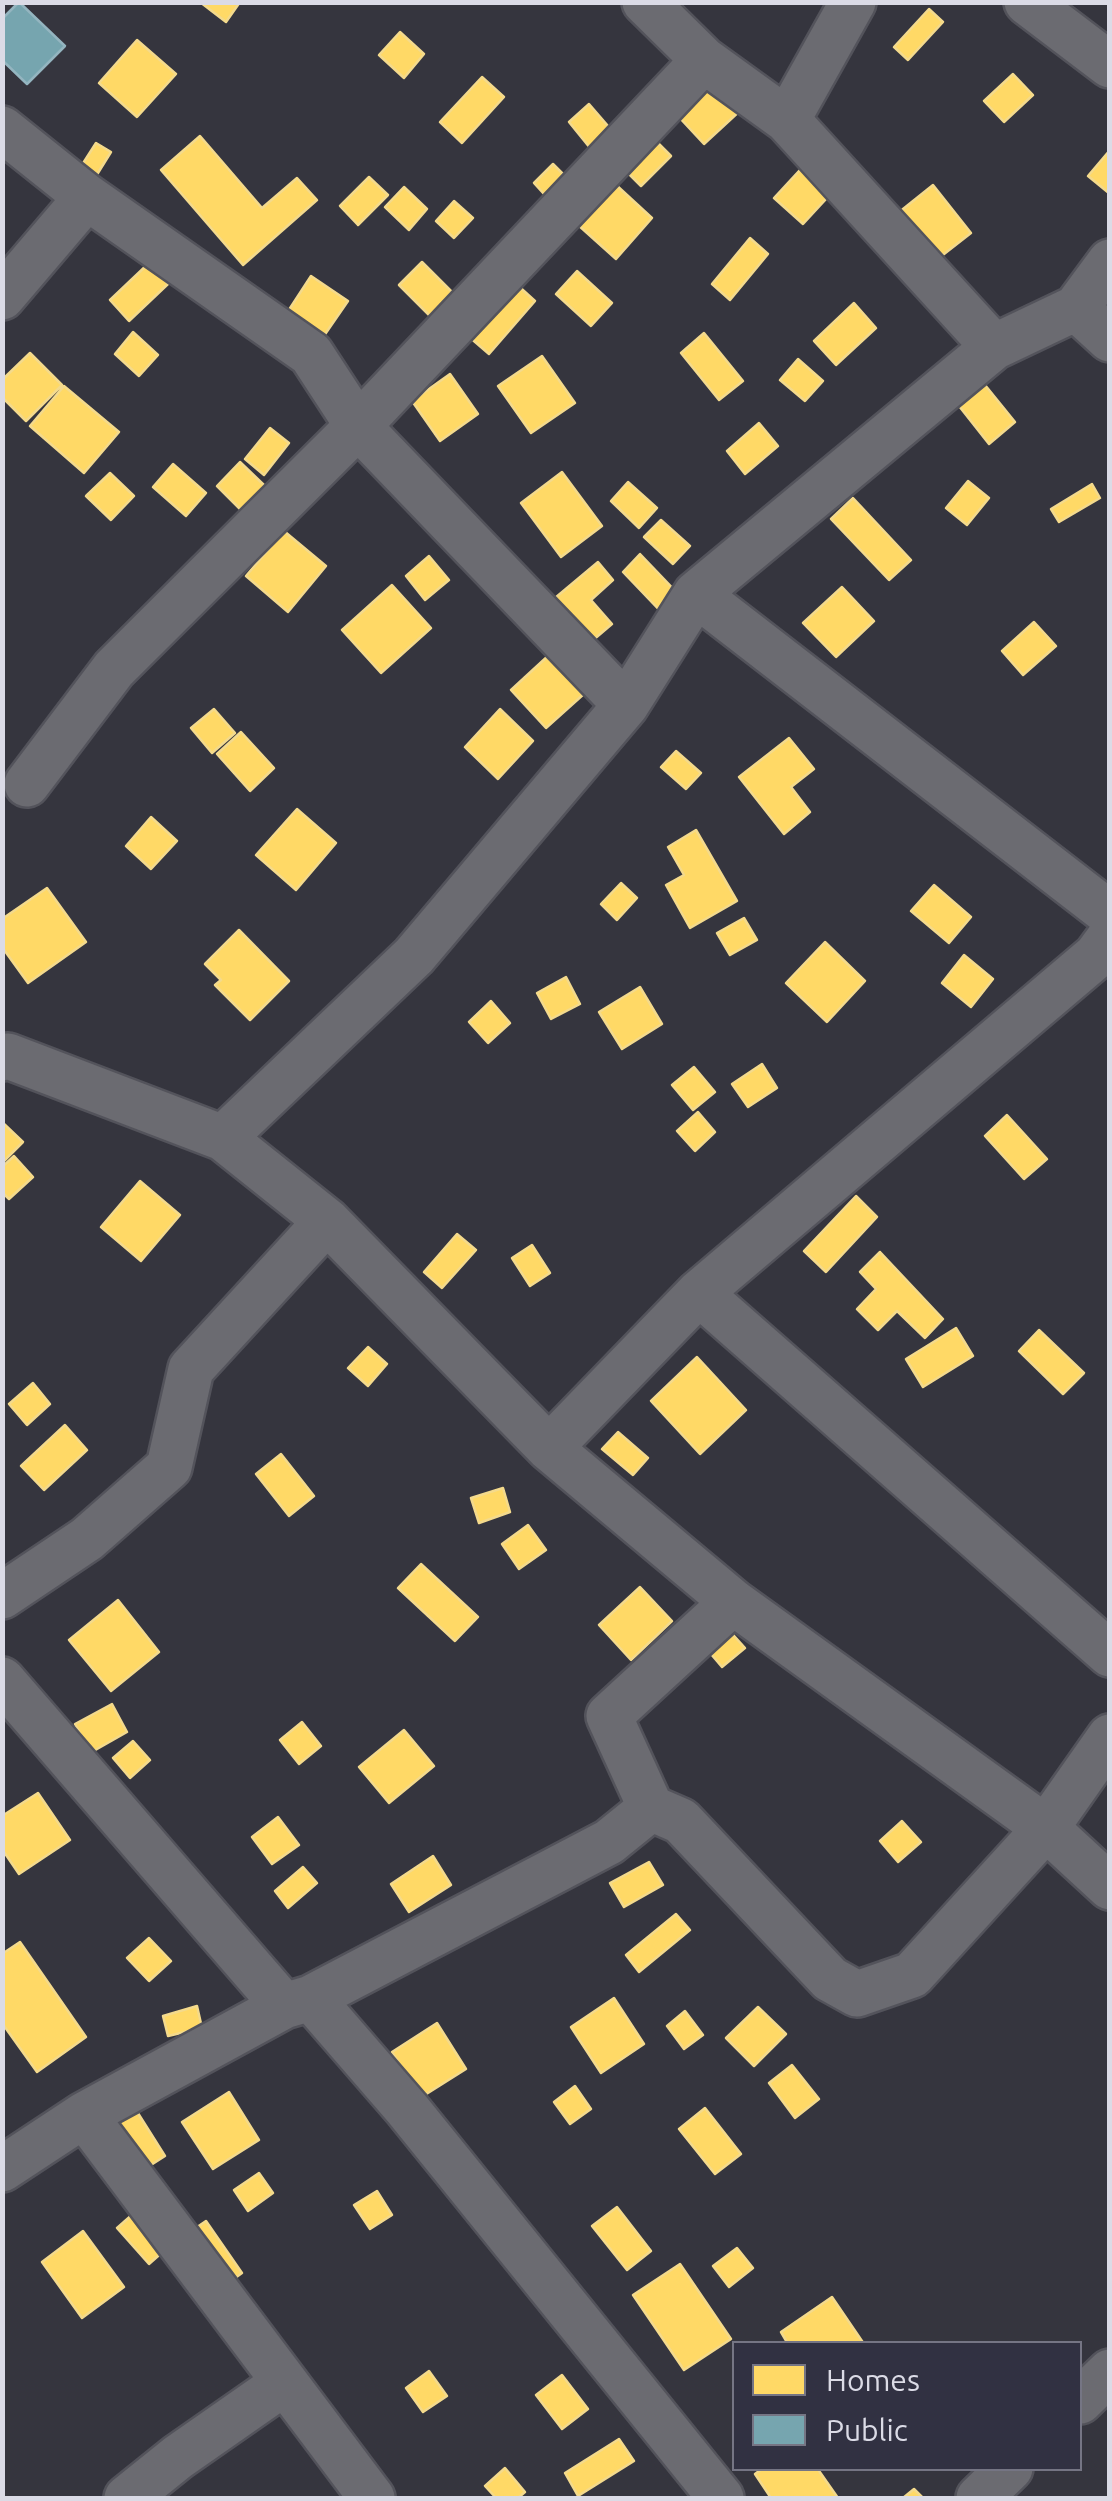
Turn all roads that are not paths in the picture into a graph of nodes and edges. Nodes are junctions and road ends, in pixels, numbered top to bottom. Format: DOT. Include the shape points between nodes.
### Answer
graph roads {
  1 [pos="645,2"];
  2 [pos="853,2"];
  3 [pos="1027,2"];
  4 [pos="704,60"];
  5 [pos="1110,65"];
  6 [pos="787,120"];
  7 [pos="2,129"];
  8 [pos="88,197"];
  9 [pos="1110,262"];
  10 [pos="2,297"];
  11 [pos="1076,308"];
  12 [pos="1110,339"];
  13 [pos="994,347"];
  14 [pos="358,426"];
  15 [pos="696,594"];
  16 [pos="626,706"];
  17 [pos="27,784"];
  18 [pos="1110,914"];
  19 [pos="1110,937"];
  20 [pos="2,1058"];
  21 [pos="223,1138"];
  22 [pos="327,1220"];
  23 [pos="699,1293"];
  24 [pos="548,1448"];
  25 [pos="2,1596"];
  26 [pos="732,1602"];
  27 [pos="1110,1654"];
  28 [pos="2,1680"];
  29 [pos="1110,1737"];
  30 [pos="651,1808"];
  31 [pos="1046,1828"];
  32 [pos="1110,1887"];
  33 [pos="298,2002"];
  34 [pos="84,2116"];
  35 [pos="2,2169"];
  36 [pos="1110,2372"];
  37 [pos="284,2383"];
  38 [pos="1082,2400"];
  39 [pos="1007,2471"];
  40 [pos="127,2498"];
  41 [pos="372,2498"];
  42 [pos="721,2498"];
  43 [pos="979,2498"];
  1 -- 4 [label="street"];
  2 -- 6 [label="street"];
  3 -- 5 [label="street"];
  4 -- 6 [label="street"];
  4 -- 14 [label="street"];
  6 -- 13 [label="street"];
  7 -- 8 [label="street"];
  8 -- 10 [label="street"];
  8 -- 14 [label="street" via="310,354"];
  9 -- 11 [label="street"];
  11 -- 12 [label="street"];
  11 -- 13 [label="street"];
  13 -- 15 [label="street"];
  14 -- 16 [label="street"];
  14 -- 17 [label="street" via="114,668"];
  15 -- 16 [label="street"];
  15 -- 18 [label="street"];
  16 -- 21 [label="street" via="414,956"];
  19 -- 23 [label="street" via="1096,956"];
  20 -- 21 [label="street"];
  21 -- 22 [label="street"];
  22 -- 24 [label="street"];
  22 -- 25 [label="street" via="191,1369 169,1467 87,1539"];
  23 -- 24 [label="street"];
  23 -- 27 [label="street"];
  24 -- 26 [label="street"];
  26 -- 30 [label="street" via="609,1716"];
  26 -- 31 [label="street"];
  28 -- 33 [label="street"];
  29 -- 31 [label="street"];
  30 -- 31 [label="street" via="681,1821 830,1980 857,1994 912,1975"];
  30 -- 33 [label="street" via="609,1842"];
  31 -- 32 [label="street"];
  33 -- 34 [label="street"];
  33 -- 42 [label="street" via="407,2109"];
  34 -- 35 [label="street"];
  34 -- 37 [label="street"];
  36 -- 38 [label="street"];
  37 -- 40 [label="street"];
  37 -- 41 [label="street"];
  39 -- 43 [label="street"];
}
